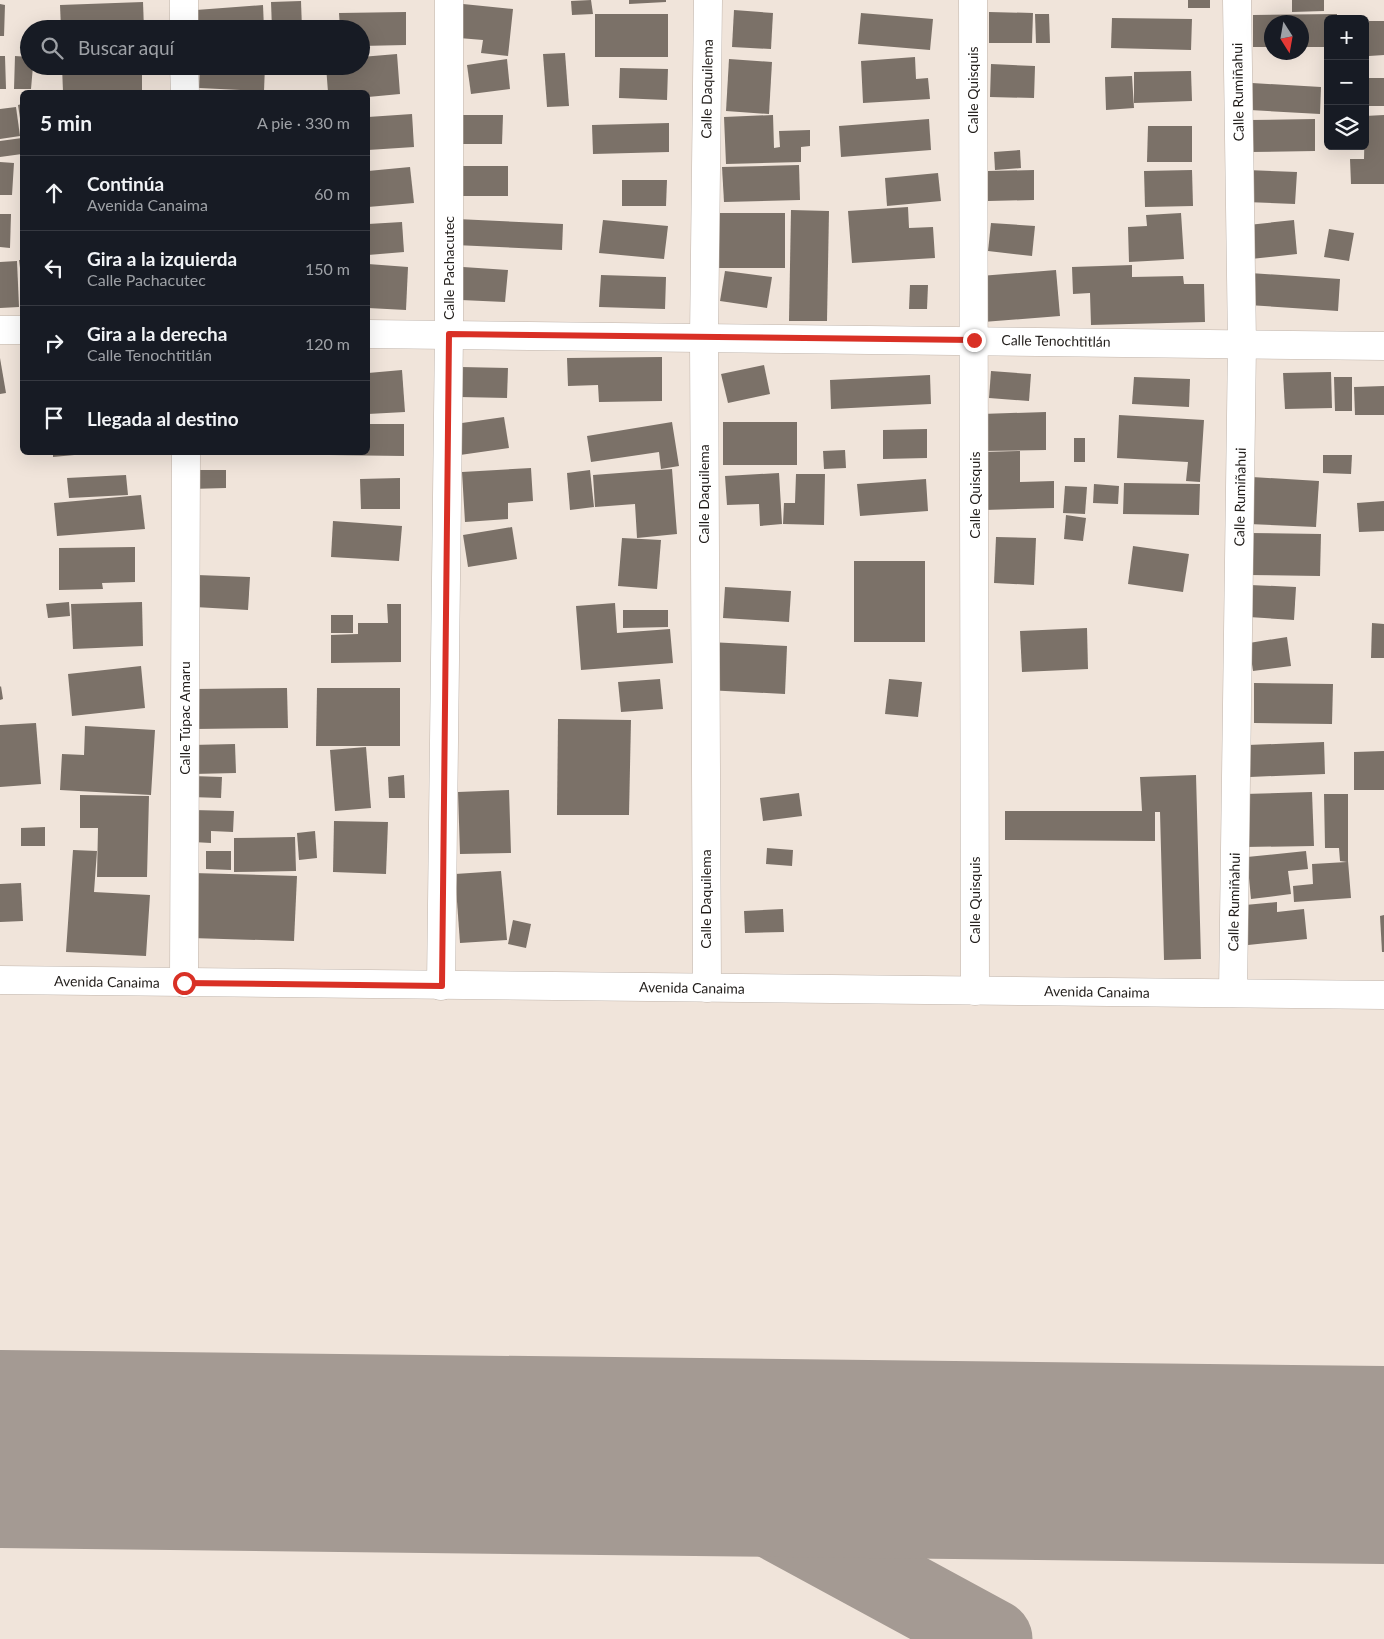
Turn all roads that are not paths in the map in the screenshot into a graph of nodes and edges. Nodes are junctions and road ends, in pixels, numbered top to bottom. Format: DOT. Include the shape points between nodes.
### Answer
graph roads {
  1 [pos="184,0"];
  2 [pos="448,0"];
  3 [pos="708,0"];
  4 [pos="973,0"];
  5 [pos="1237,0"];
  6 [pos="184,20"];
  7 [pos="184,75"];
  8 [pos="185,90"];
  9 [pos="0,330"];
  10 [pos="20,330"];
  11 [pos="370,334"];
  12 [pos="449,334"];
  13 [pos="704,337"];
  14 [pos="974,340"];
  15 [pos="1242,344"];
  16 [pos="1384,346"];
  17 [pos="186,455"];
  18 [pos="0,980"];
  19 [pos="184,983"];
  20 [pos="442,986"];
  21 [pos="707,988"];
  22 [pos="975,991"];
  23 [pos="1233,994"];
  24 [pos="1384,995"];
  1 -- 6 [label="street"];
  2 -- 12 [label="street, Calle Pachacutec"];
  3 -- 13 [label="street, Calle Daquilema"];
  4 -- 14 [label="street, Calle Quisquis"];
  5 -- 15 [label="street, Calle Rumiñahui"];
  7 -- 8 [label="street"];
  9 -- 10 [label="street"];
  11 -- 12 [label="street, Calle Tenochtitlán"];
  12 -- 13 [label="street, Calle Tenochtitlán"];
  12 -- 20 [label="street, Calle Pachacutec"];
  13 -- 14 [label="street, Calle Tenochtitlán"];
  13 -- 21 [label="street, Calle Daquilema"];
  14 -- 15 [label="street, Calle Tenochtitlán"];
  14 -- 22 [label="street, Calle Quisquis"];
  15 -- 16 [label="street, Calle Tenochtitlán"];
  15 -- 23 [label="street, Calle Rumiñahui"];
  17 -- 19 [label="street, Calle Túpac Amaru"];
  18 -- 19 [label="street, Avenida Canaima"];
  19 -- 20 [label="street, Avenida Canaima"];
  20 -- 21 [label="street, Avenida Canaima"];
  21 -- 22 [label="street, Avenida Canaima"];
  22 -- 23 [label="street, Avenida Canaima"];
  23 -- 24 [label="street, Avenida Canaima"];
}
